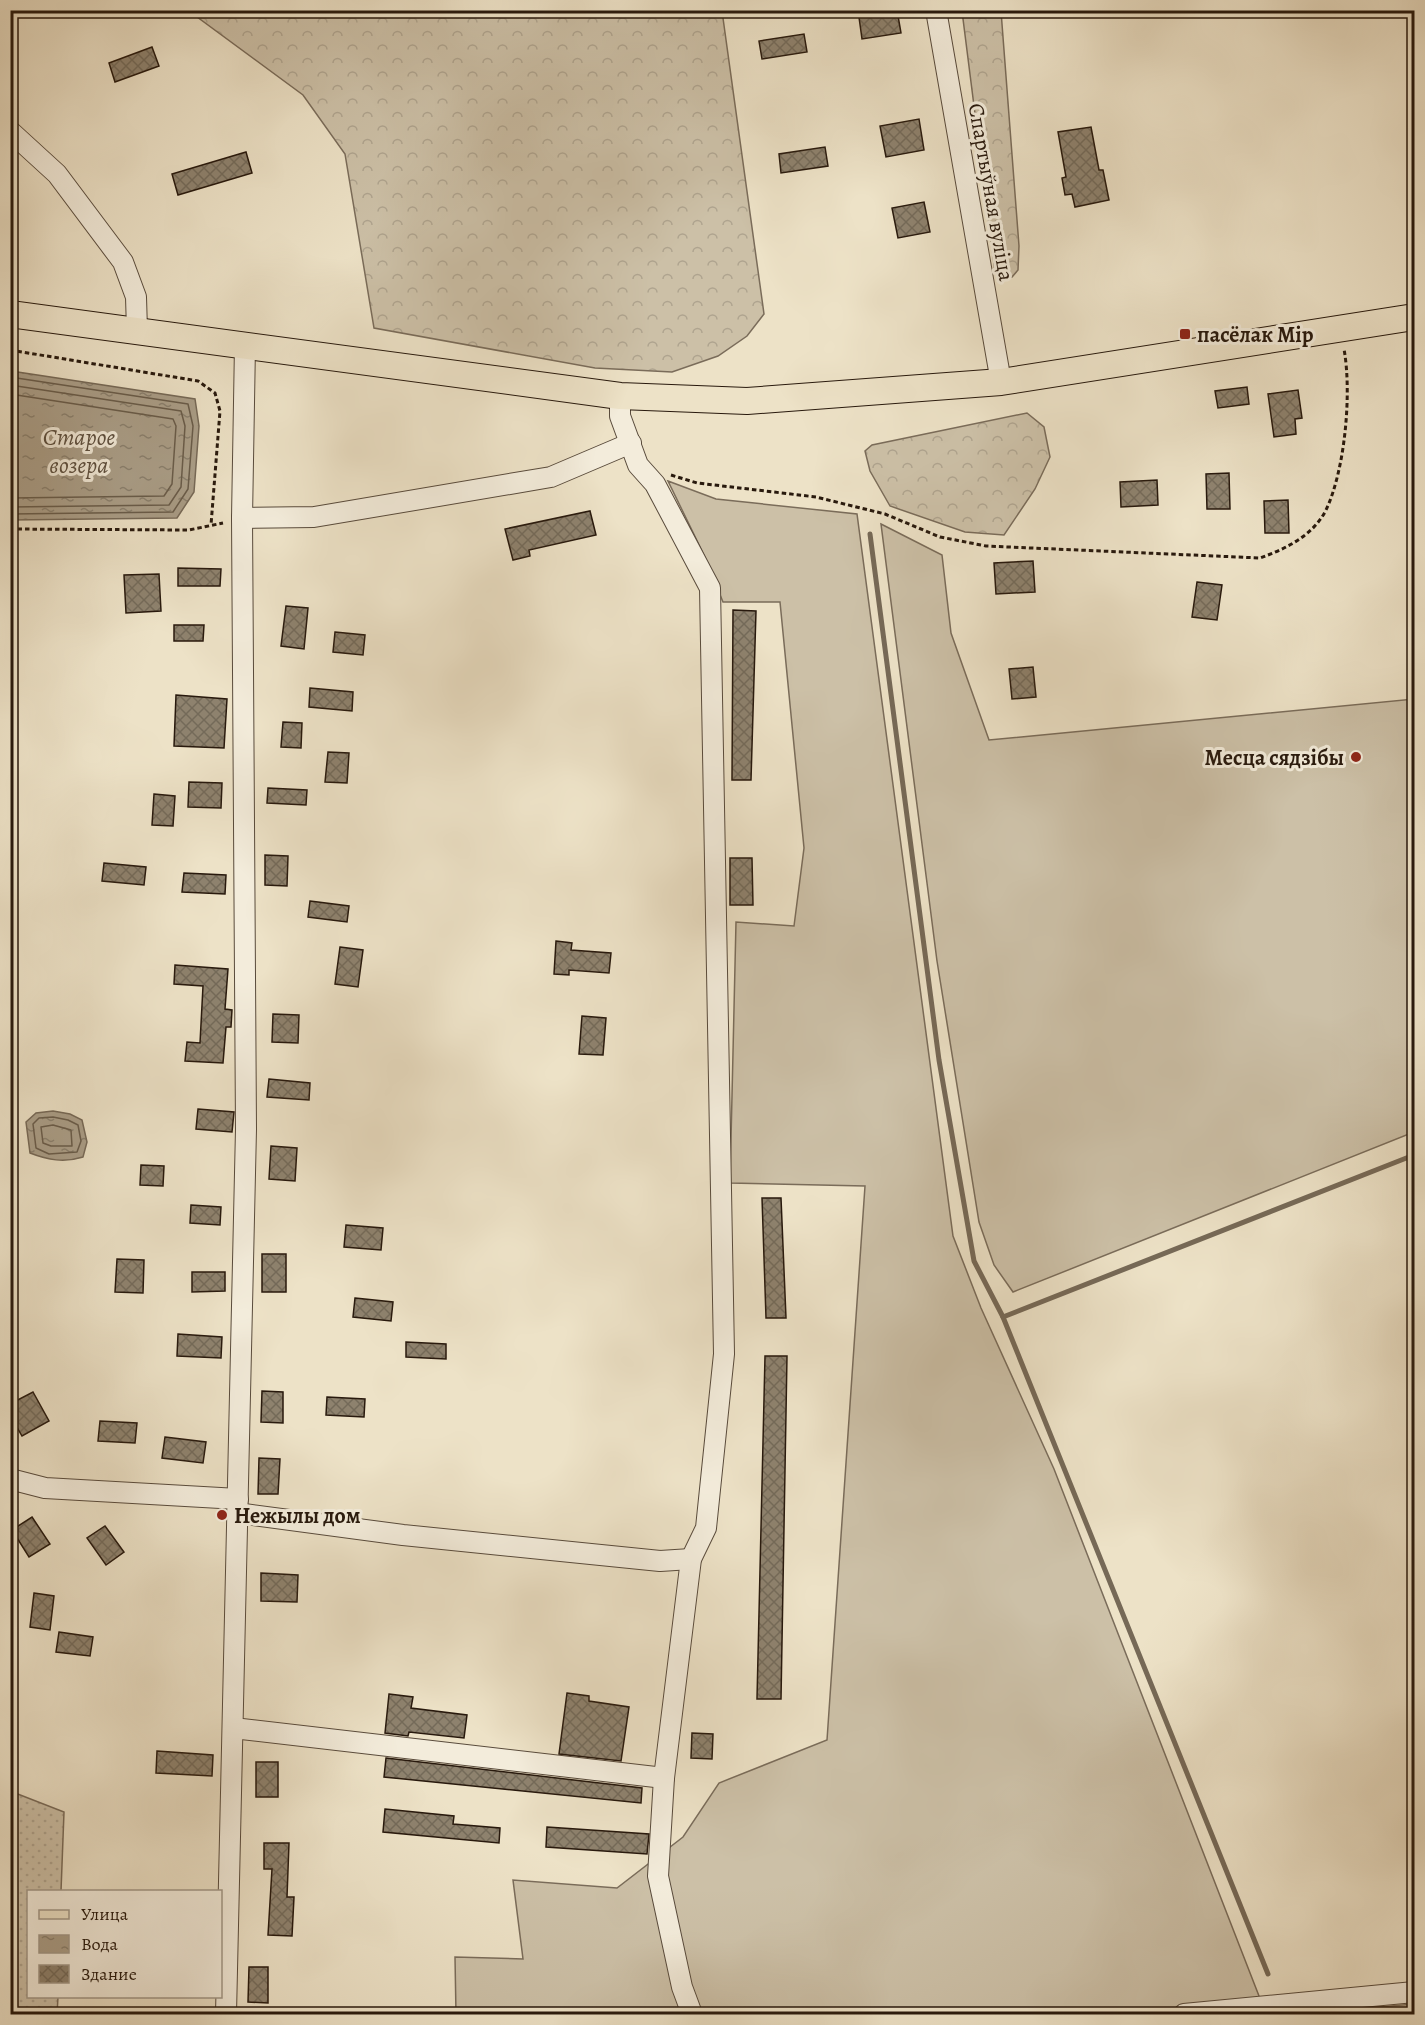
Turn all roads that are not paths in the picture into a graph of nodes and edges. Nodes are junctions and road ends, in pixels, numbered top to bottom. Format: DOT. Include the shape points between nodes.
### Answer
graph roads {
  1 [pos="936,10"];
  2 [pos="10,132"];
  3 [pos="10,314"];
  4 [pos="1414,317"];
  5 [pos="136,330"];
  6 [pos="245,345"];
  7 [pos="1001,382"];
  8 [pos="620,396"];
  9 [pos="630,443"];
  10 [pos="242,518"];
  11 [pos="10,1479"];
  12 [pos="237,1506"];
  13 [pos="691,1560"];
  14 [pos="233,1728"];
  15 [pos="664,1778"];
  16 [pos="1414,1992"];
  17 [pos="226,2014"];
  18 [pos="692,2014"];
  19 [pos="1184,2014"];
  1 -- 7 [label="street, Спартыўная вуліца"];
  2 -- 5 [label="street" via="57,174 123,262 136,297"];
  3 -- 5 [label="main road"];
  4 -- 7 [label="main road"];
  5 -- 6 [label="main road"];
  6 -- 8 [label="main road"];
  6 -- 10 [label="street"];
  7 -- 8 [label="main road" via="747,400"];
  8 -- 9 [label="street" via="620,416"];
  9 -- 10 [label="street" via="551,477 314,517"];
  9 -- 13 [label="street" via="638,465 655,484 710,588 724,1354 706,1528"];
  10 -- 12 [label="street" via="246,1129"];
  11 -- 12 [label="street" via="45,1488"];
  12 -- 13 [label="street" via="403,1535 660,1561"];
  12 -- 14 [label="street"];
  13 -- 15 [label="street"];
  14 -- 15 [label="street"];
  14 -- 17 [label="street"];
  15 -- 18 [label="street" via="658,1876 682,1987"];
  16 -- 19 [label="street"];
}
